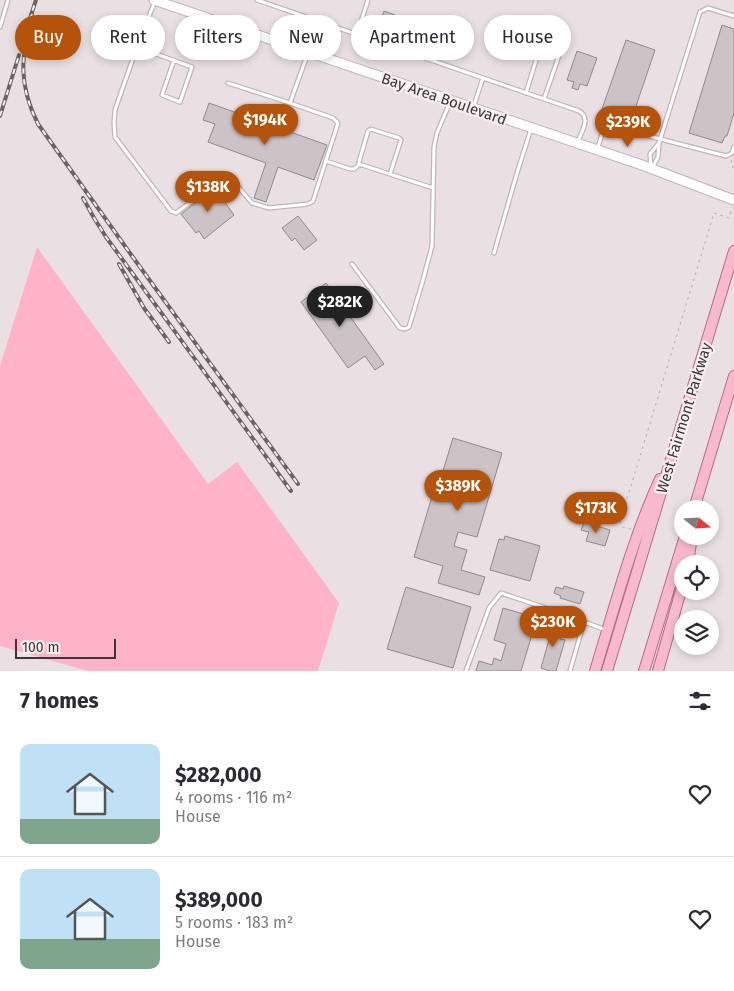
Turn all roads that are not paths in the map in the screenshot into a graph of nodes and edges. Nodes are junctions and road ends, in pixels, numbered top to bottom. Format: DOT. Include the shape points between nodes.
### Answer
graph roads {
  1 [pos="8,0"];
  2 [pos="155,0"];
  3 [pos="257,0"];
  4 [pos="368,0"];
  5 [pos="149,15"];
  6 [pos="363,15"];
  7 [pos="734,16"];
  8 [pos="0,27"];
  9 [pos="351,32"];
  10 [pos="270,40"];
  11 [pos="165,57"];
  12 [pos="132,60"];
  13 [pos="174,60"];
  14 [pos="306,60"];
  15 [pos="329,60"];
  16 [pos="432,60"];
  17 [pos="484,78"];
  18 [pos="228,83"];
  19 [pos="526,92"];
  20 [pos="544,99"];
  21 [pos="450,101"];
  22 [pos="290,104"];
  23 [pos="473,109"];
  24 [pos="532,128"];
  25 [pos="660,141"];
  26 [pos="577,144"];
  27 [pos="734,147"];
  28 [pos="597,150"];
  29 [pos="326,161"];
  30 [pos="360,164"];
  31 [pos="652,169"];
  32 [pos="390,174"];
  33 [pos="433,188"];
  34 [pos="734,200"];
  35 [pos="734,251"];
  36 [pos="494,253"];
  37 [pos="352,264"];
  38 [pos="734,376"];
  39 [pos="677,441"];
  40 [pos="697,500"];
  41 [pos="682,545"];
  42 [pos="678,600"];
  43 [pos="584,622"];
  44 [pos="608,630"];
  45 [pos="466,671"];
  46 [pos="570,671"];
  47 [pos="595,671"];
  48 [pos="607,671"];
  49 [pos="644,671"];
  50 [pos="658,671"];
  1 -- 8 [label="lane"];
  2 -- 5 [label="lane"];
  2 -- 10 [label="main road, Bay Area Boulevard"];
  3 -- 9 [label="lane"];
  4 -- 6 [label="lane"];
  7 -- 25 [label="lane" via="708,8 700,12"];
  11 -- 13 [label="lane"];
  12 -- 29 [label="lane" via="115,110 115,137 171,211 176,213 226,176 252,203 269,208 308,204 313,201"];
  13 -- 13 [label="lane" via="162,95 180,102 192,67"];
  14 -- 22 [label="lane"];
  15 -- 21 [label="main road, Bay Area Boulevard"];
  16 -- 17 [label="lane"];
  17 -- 19 [label="lane"];
  17 -- 23 [label="lane"];
  18 -- 22 [label="lane"];
  19 -- 20 [label="lane"];
  19 -- 20 [label="lane" via="546,28 553,24 564,28 566,35"];
  20 -- 26 [label="lane" via="583,113 584,124"];
  21 -- 23 [label="main road, Bay Area Boulevard"];
  21 -- 33 [label="lane" via="434,147"];
  22 -- 29 [label="lane" via="333,118 338,124"];
  23 -- 24 [label="main road, Bay Area Boulevard"];
  24 -- 26 [label="main road, Bay Area Boulevard"];
  24 -- 36 [label="lane"];
  25 -- 27 [label="lane" via="726,156 732,154"];
  25 -- 28 [label="lane" via="610,126 603,131"];
  25 -- 31 [label="lane"];
  25 -- 31 [label="lane" via="650,154"];
  26 -- 28 [label="main road, Bay Area Boulevard"];
  28 -- 31 [label="main road, Bay Area Boulevard"];
  29 -- 30 [label="lane" via="350,169"];
  30 -- 32 [label="lane"];
  30 -- 32 [label="lane" via="368,131 371,129 399,138"];
  31 -- 34 [label="main road, Bay Area Boulevard"];
  32 -- 33 [label="lane"];
  33 -- 37 [label="lane" via="432,246 408,327 400,328"];
  35 -- 39 [label="main road, West Fairmont Parkway"];
  38 -- 40 [label="main road"];
  39 -- 44 [label="main road" via="647,506"];
  39 -- 48 [label="main road, West Fairmont Parkway"];
  41 -- 49 [label="main road"];
  42 -- 50 [label="main road"];
  43 -- 44 [label="lane"];
  43 -- 45 [label="lane" via="501,593 489,608"];
  43 -- 46 [label="lane"];
  44 -- 47 [label="main road"];
}
